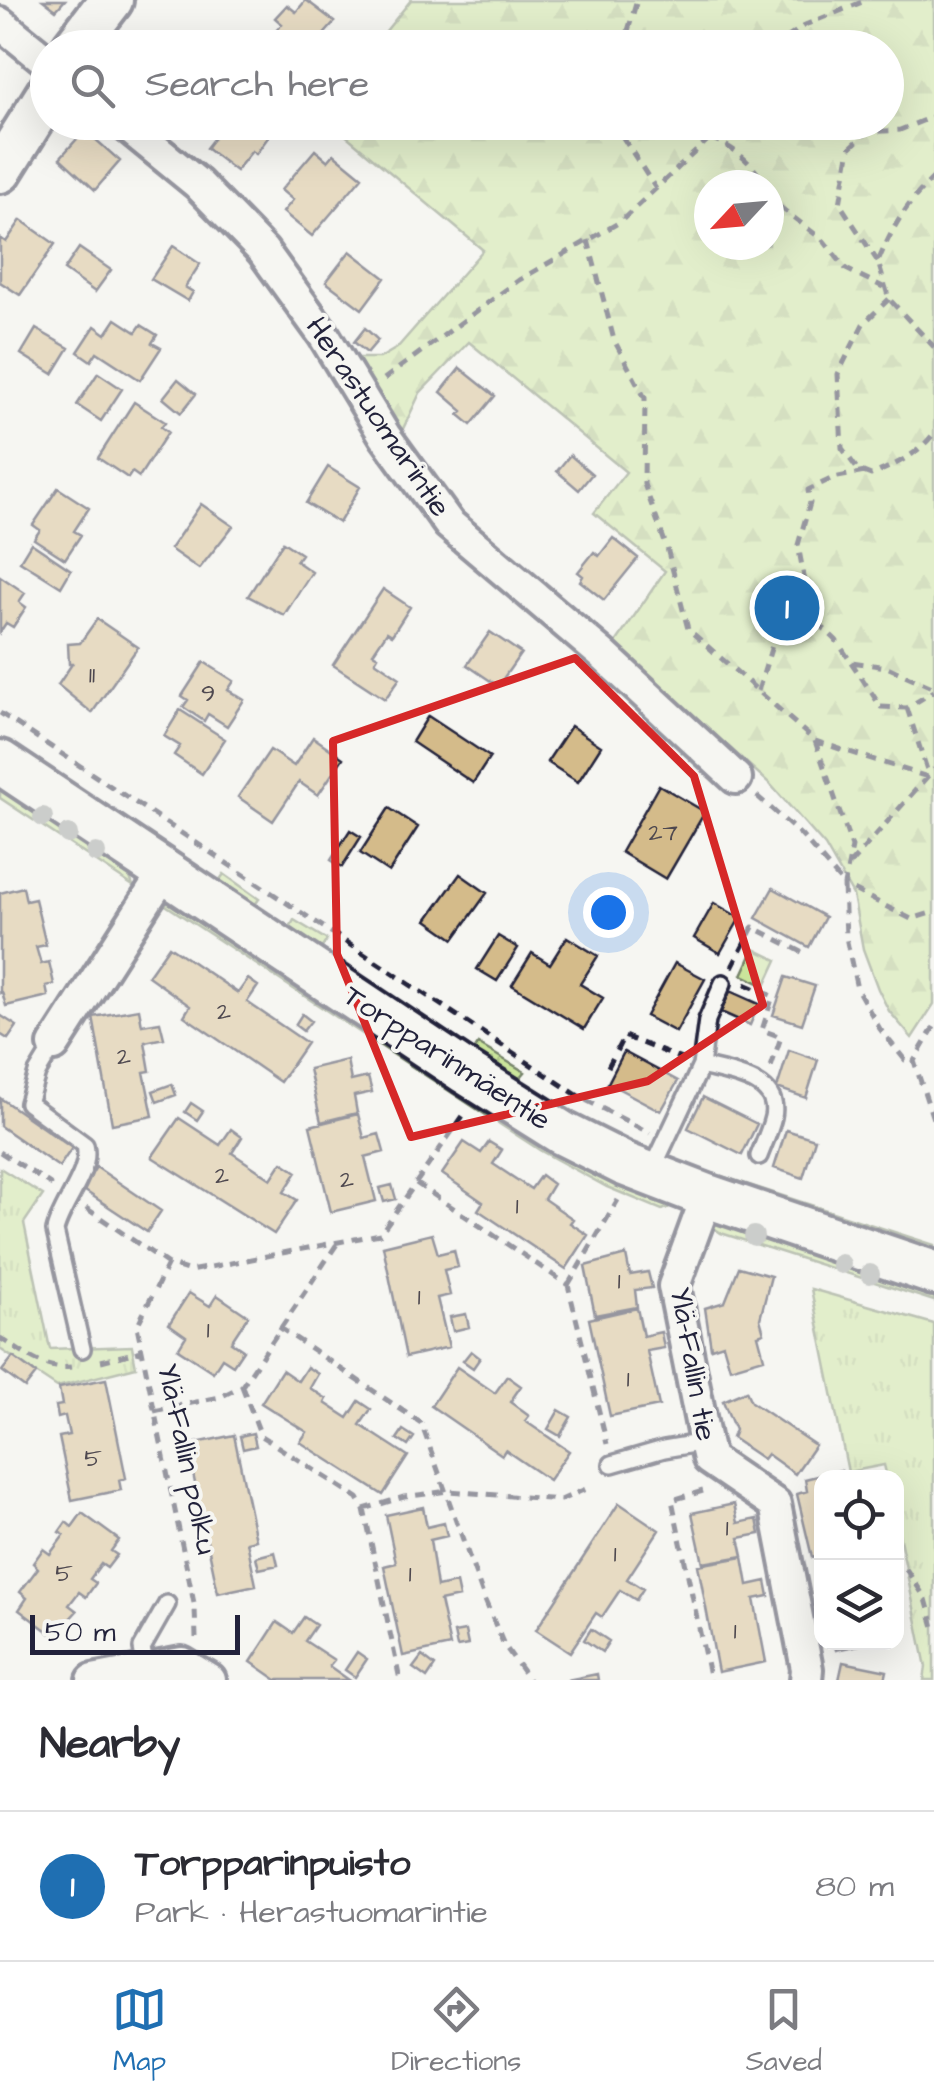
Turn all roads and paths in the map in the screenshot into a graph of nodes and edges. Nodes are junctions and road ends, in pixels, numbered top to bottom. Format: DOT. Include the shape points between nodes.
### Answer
graph roads {
  1 [pos="111,0"];
  2 [pos="637,0"];
  3 [pos="867,0"];
  4 [pos="0,23"];
  5 [pos="88,30"];
  6 [pos="628,30"];
  7 [pos="798,30"];
  8 [pos="30,47"];
  9 [pos="934,116"];
  10 [pos="30,123"];
  11 [pos="904,128"];
  12 [pos="144,140"];
  13 [pos="625,140"];
  14 [pos="708,140"];
  15 [pos="715,140"];
  16 [pos="858,140"];
  17 [pos="756,170"];
  18 [pos="0,171"];
  19 [pos="934,177"];
  20 [pos="656,189"];
  21 [pos="784,210"];
  22 [pos="588,240"];
  23 [pos="878,262"];
  24 [pos="883,288"];
  25 [pos="890,299"];
  26 [pos="934,347"];
  27 [pos="362,396"];
  28 [pos="934,432"];
  29 [pos="865,472"];
  30 [pos="808,593"];
  31 [pos="851,662"];
  32 [pos="934,690"];
  33 [pos="757,692"];
  34 [pos="907,708"];
  35 [pos="0,713"];
  36 [pos="815,741"];
  37 [pos="0,762"];
  38 [pos="934,769"];
  39 [pos="736,778"];
  40 [pos="931,778"];
  41 [pos="848,867"];
  42 [pos="164,873"];
  43 [pos="844,884"];
  44 [pos="934,912"];
  45 [pos="804,953"];
  46 [pos="723,983"];
  47 [pos="934,1028"];
  48 [pos="54,1045"];
  49 [pos="914,1061"];
  50 [pos="700,1066"];
  51 [pos="608,1067"];
  52 [pos="764,1088"];
  53 [pos="465,1114"];
  54 [pos="934,1122"];
  55 [pos="759,1156"];
  56 [pos="644,1171"];
  57 [pos="416,1184"];
  58 [pos="707,1196"];
  59 [pos="338,1241"];
  60 [pos="934,1273"];
  61 [pos="568,1285"];
  62 [pos="279,1328"];
  63 [pos="82,1349"];
  64 [pos="242,1386"];
  65 [pos="154,1412"];
  66 [pos="705,1442"];
  67 [pos="612,1464"];
  68 [pos="590,1486"];
  69 [pos="719,1486"];
  70 [pos="448,1491"];
  71 [pos="364,1508"];
  72 [pos="906,1569"];
  73 [pos="167,1604"];
  74 [pos="934,1627"];
  75 [pos="146,1670"];
  76 [pos="201,1674"];
  77 [pos="93,1680"];
  78 [pos="400,1680"];
  79 [pos="530,1680"];
  80 [pos="710,1680"];
  81 [pos="806,1680"];
  1 -- 5 [label="street"];
  2 -- 6 [label="path"];
  3 -- 7 [label="path"];
  4 -- 8 [label="street"];
  9 -- 11 [label="path"];
  10 -- 18 [label="street"];
  12 -- 27 [label="street, Herastuomarintie" via="263,251"];
  13 -- 20 [label="path"];
  14 -- 20 [label="path"];
  15 -- 17 [label="path"];
  16 -- 23 [label="path" via="850,148 840,204"];
  19 -- 23 [label="path" via="910,201"];
  20 -- 22 [label="path"];
  21 -- 24 [label="path" via="824,241 846,270"];
  22 -- 27 [label="path" via="519,280"];
  22 -- 33 [label="path" via="614,340 645,398 644,484 688,629"];
  23 -- 24 [label="path"];
  24 -- 25 [label="path"];
  25 -- 26 [label="path"];
  25 -- 29 [label="path" via="863,324 838,374 842,448"];
  27 -- 39 [label="street, Herastuomarintie" via="449,524"];
  28 -- 29 [label="path" via="895,465"];
  29 -- 30 [label="path" via="808,490 798,545"];
  30 -- 31 [label="path" via="816,621"];
  30 -- 33 [label="path" via="774,640"];
  31 -- 32 [label="path" via="887,668"];
  31 -- 34 [label="path" via="881,707"];
  32 -- 34 [label="path"];
  33 -- 36 [label="path"];
  34 -- 40 [label="path"];
  35 -- 56 [label="path" via="580,1098"];
  36 -- 40 [label="path"];
  36 -- 41 [label="path" via="852,848"];
  37 -- 42 [label="street, Torpparinmäentie"];
  38 -- 40 [label="path"];
  39 -- 43 [label="path"];
  40 -- 41 [label="path"];
  41 -- 43 [label="path"];
  42 -- 48 [label="street"];
  42 -- 56 [label="street, Torpparinmäentie" via="562,1132"];
  43 -- 44 [label="path" via="911,919"];
  43 -- 49 [label="path" via="857,989 892,1044"];
  45 -- 52 [label="path" via="753,926 729,972 773,996 762,1030 782,1036"];
  46 -- 50 [label="lane" via="707,1020"];
  47 -- 49 [label="path"];
  48 -- 63 [label="lane" via="28,1103 87,1155 54,1230"];
  49 -- 54 [label="path"];
  50 -- 51 [label="path" via="624,1036"];
  50 -- 52 [label="lane"];
  50 -- 56 [label="lane"];
  52 -- 55 [label="lane" via="774,1113"];
  53 -- 57 [label="path"];
  56 -- 58 [label="street, Torpparinmäentie"];
  56 -- 61 [label="path"];
  57 -- 59 [label="path" via="380,1234"];
  57 -- 61 [label="path"];
  58 -- 60 [label="street, Torpparinmäentie"];
  58 -- 66 [label="street, Ylä-Fallin tie" via="674,1286"];
  59 -- 62 [label="path"];
  59 -- 65 [label="path, Ylä-Fallin polku" via="190,1272 168,1264 136,1326"];
  61 -- 67 [label="path"];
  62 -- 64 [label="path"];
  62 -- 70 [label="path" via="421,1423"];
  64 -- 65 [label="path"];
  64 -- 71 [label="path" via="261,1436"];
  65 -- 76 [label="path, Ylä-Fallin polku" via="195,1608"];
  66 -- 67 [label="lane"];
  66 -- 81 [label="street, Ylä-Fallin tie" via="709,1459 775,1504"];
  68 -- 70 [label="path" via="561,1500"];
  69 -- 80 [label="path" via="672,1500"];
  70 -- 71 [label="path"];
  70 -- 79 [label="path" via="504,1645"];
  71 -- 78 [label="path"];
  72 -- 74 [label="path" via="926,1598"];
  73 -- 75 [label="lane" via="142,1648"];
  75 -- 76 [label="street" via="182,1662"];
  75 -- 77 [label="street"];
}
